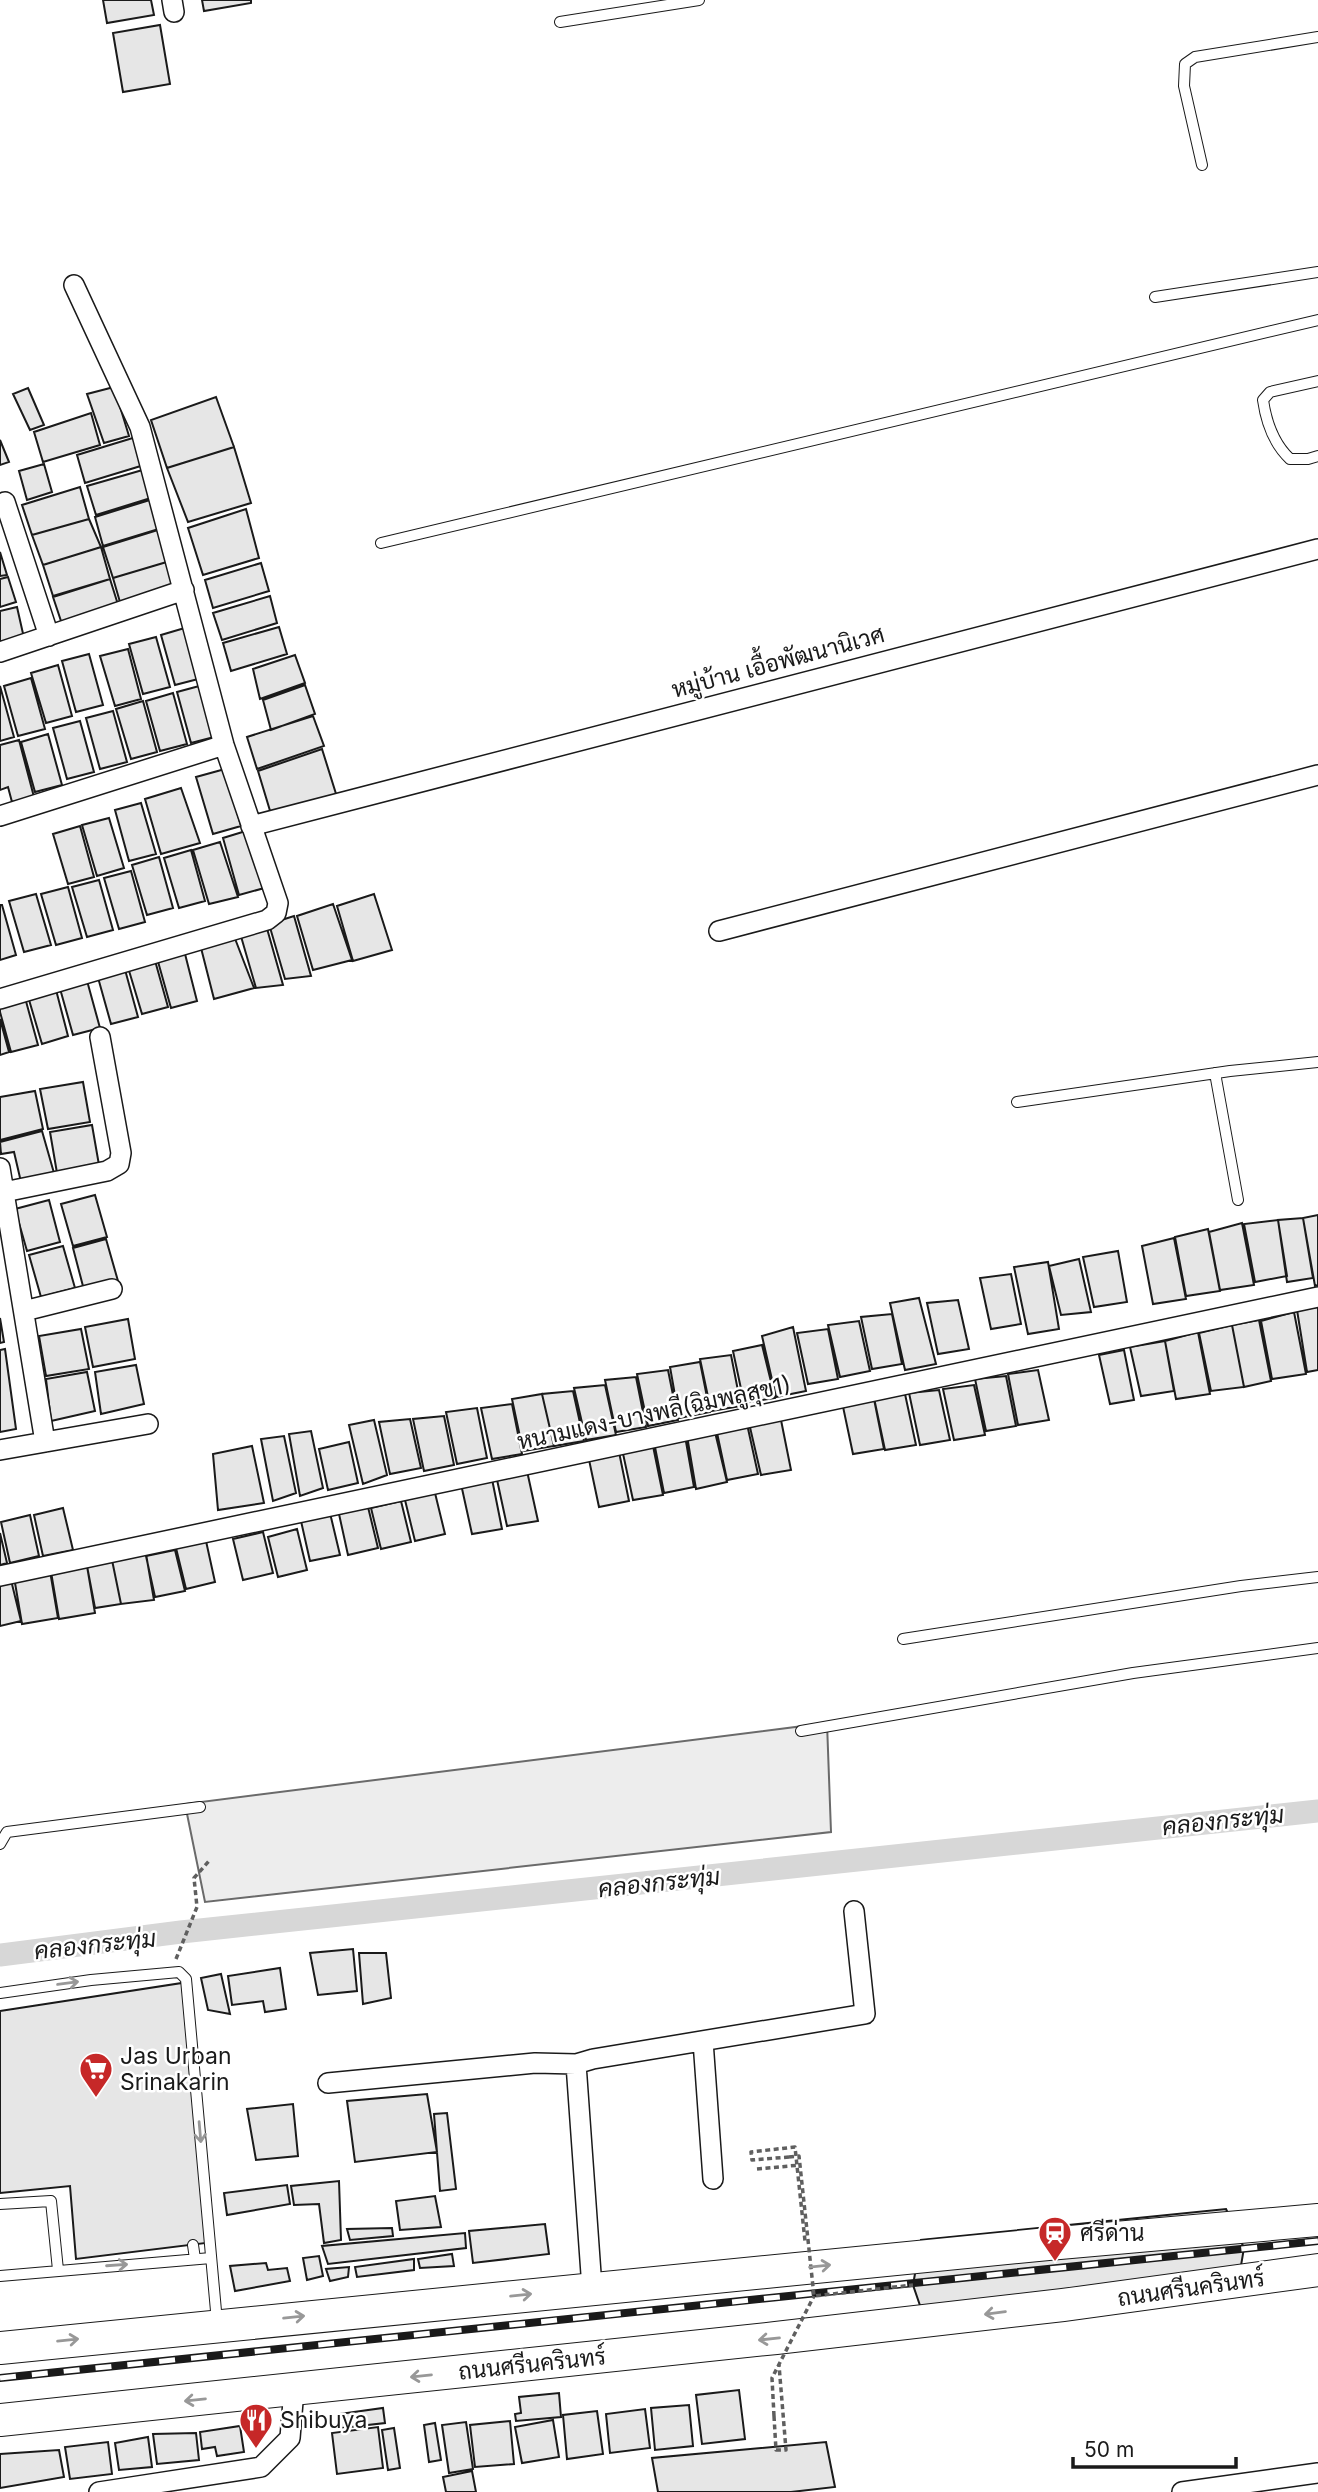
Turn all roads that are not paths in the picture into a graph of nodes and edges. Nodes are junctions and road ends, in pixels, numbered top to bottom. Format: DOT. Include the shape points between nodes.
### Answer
graph roads {
  1 [pos="698,0"];
  2 [pos="560,22"];
  3 [pos="1318,37"];
  4 [pos="1202,165"];
  5 [pos="1318,272"];
  6 [pos="74,285"];
  7 [pos="1155,297"];
  8 [pos="1318,320"];
  9 [pos="1317,383"];
  10 [pos="1318,456"];
  11 [pos="5,502"];
  12 [pos="381,543"];
  13 [pos="1318,549"];
  14 [pos="184,590"];
  15 [pos="49,636"];
  16 [pos="0,652"];
  17 [pos="223,745"];
  18 [pos="1318,775"];
  19 [pos="0,816"];
  20 [pos="251,826"];
  21 [pos="719,931"];
  22 [pos="0,999"];
  23 [pos="100,1037"];
  24 [pos="1318,1062"];
  25 [pos="1215,1073"];
  26 [pos="1017,1102"];
  27 [pos="0,1168"];
  28 [pos="4,1192"];
  29 [pos="1238,1200"];
  30 [pos="112,1289"];
  31 [pos="1318,1297"];
  32 [pos="24,1311"];
  33 [pos="148,1424"];
  34 [pos="45,1442"];
  35 [pos="0,1450"];
  36 [pos="0,1576"];
  37 [pos="1318,1577"];
  38 [pos="902,1639"];
  39 [pos="1318,1648"];
  40 [pos="801,1731"];
  41 [pos="200,1807"];
  42 [pos="0,1843"];
  43 [pos="854,1911"];
  44 [pos="0,1993"];
  45 [pos="703,2041"];
  46 [pos="576,2064"];
  47 [pos="328,2083"];
  48 [pos="713,2179"];
  49 [pos="1318,2200"];
  50 [pos="0,2204"];
  51 [pos="1318,2220"];
  52 [pos="1048,2244"];
  53 [pos="193,2245"];
  54 [pos="211,2258"];
  55 [pos="195,2259"];
  56 [pos="58,2270"];
  57 [pos="1318,2270"];
  58 [pos="0,2276"];
  59 [pos="1318,2286"];
  60 [pos="592,2288"];
  61 [pos="1063,2305"];
  62 [pos="217,2325"];
  63 [pos="0,2347"];
  64 [pos="294,2389"];
  65 [pos="0,2420"];
  66 [pos="1318,2473"];
  67 [pos="179,2486"];
  68 [pos="99,2492"];
  69 [pos="1182,2492"];
  1 -- 2 [label="lane"];
  3 -- 4 [label="lane" via="1195,57 1185,64 1184,86"];
  5 -- 7 [label="lane"];
  6 -- 14 [label="street" via="134,410"];
  8 -- 12 [label="lane"];
  9 -- 10 [label="lane" via="1270,392 1263,400 1265,416 1281,450 1290,458"];
  11 -- 15 [label="street"];
  13 -- 20 [label="street, หมู่บ้าน เอื้อพัฒนานิเวศ"];
  14 -- 15 [label="street"];
  14 -- 17 [label="street"];
  15 -- 16 [label="street"];
  17 -- 19 [label="street"];
  17 -- 20 [label="street"];
  18 -- 21 [label="street"];
  20 -- 22 [label="street" via="278,903 276,913 267,920"];
  23 -- 28 [label="street" via="121,1153 119,1164 107,1171"];
  24 -- 25 [label="lane"];
  25 -- 26 [label="lane"];
  25 -- 29 [label="lane"];
  27 -- 28 [label="street"];
  28 -- 32 [label="street"];
  30 -- 32 [label="street"];
  31 -- 36 [label="street, หนามแดง-บางพลี(ฉิมพลูสุข1)"];
  32 -- 34 [label="street"];
  33 -- 34 [label="street"];
  34 -- 35 [label="street"];
  37 -- 38 [label="lane"];
  39 -- 40 [label="lane" via="1133,1673"];
  41 -- 42 [label="lane" via="7,1832"];
  43 -- 45 [label="street" via="865,2014"];
  44 -- 54 [label="lane, one-way" via="91,1980 184,1974"];
  45 -- 46 [label="street"];
  45 -- 48 [label="street"];
  46 -- 47 [label="street" via="535,2063"];
  46 -- 60 [label="street"];
  49 -- 52 [label="main road" via="1206,2214"];
  50 -- 56 [label="lane" via="51,2201"];
  51 -- 52 [label="main road"];
  60 -- 52 [label="main road, one-way" via="811,2281"];
  53 -- 55 [label="lane"];
  54 -- 55 [label="lane"];
  54 -- 62 [label="lane"];
  56 -- 55 [label="lane, one-way"];
  56 -- 58 [label="lane"];
  57 -- 61 [label="main road, ถนนศรีนครินทร์"];
  59 -- 61 [label="main road, ถนนศรีนครินทร์"];
  62 -- 60 [label="main road, one-way"];
  61 -- 64 [label="main road, ถนนศรีนครินทร์, one-way"];
  63 -- 62 [label="main road, one-way"];
  64 -- 65 [label="main road, ถนนศรีนครินทร์, one-way"];
  64 -- 67 [label="street" via="290,2438 261,2466"];
  66 -- 69 [label="street"];
  67 -- 68 [label="street"];
}
